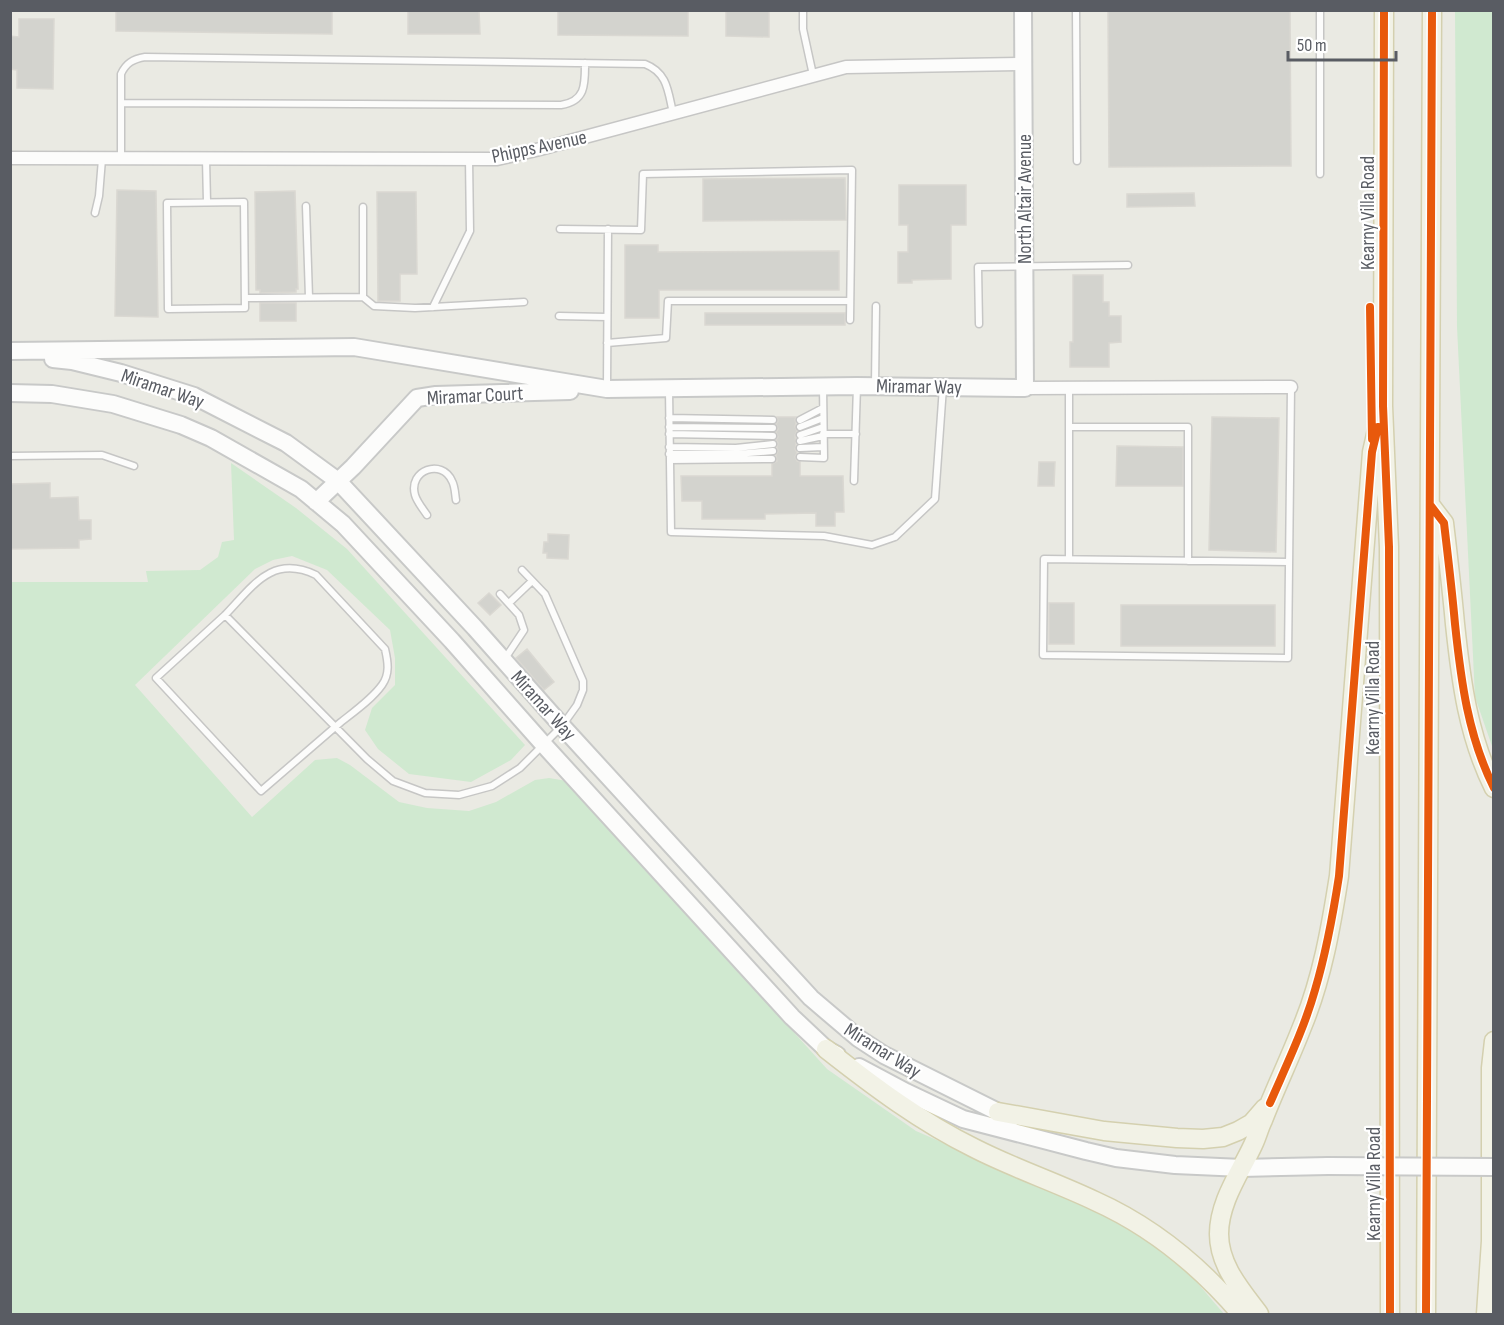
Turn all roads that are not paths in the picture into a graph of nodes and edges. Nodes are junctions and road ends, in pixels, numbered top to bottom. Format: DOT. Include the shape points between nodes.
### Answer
graph roads {
  1 [pos="803,10"];
  2 [pos="1023,10"];
  3 [pos="1076,10"];
  4 [pos="1320,10"];
  5 [pos="1384,10"];
  6 [pos="1432,10"];
  7 [pos="585,63"];
  8 [pos="1023,64"];
  9 [pos="813,75"];
  10 [pos="121,103"];
  11 [pos="673,113"];
  12 [pos="10,158"];
  13 [pos="102,159"];
  14 [pos="121,159"];
  15 [pos="206,159"];
  16 [pos="469,159"];
  17 [pos="1077,161"];
  18 [pos="1320,174"];
  19 [pos="207,202"];
  20 [pos="306,206"];
  21 [pos="363,207"];
  22 [pos="95,213"];
  23 [pos="560,229"];
  24 [pos="608,229"];
  25 [pos="1128,265"];
  26 [pos="1024,266"];
  27 [pos="309,297"];
  28 [pos="363,297"];
  29 [pos="245,298"];
  30 [pos="850,301"];
  31 [pos="524,302"];
  32 [pos="876,306"];
  33 [pos="433,307"];
  34 [pos="559,316"];
  35 [pos="607,318"];
  36 [pos="850,320"];
  37 [pos="979,324"];
  38 [pos="607,343"];
  39 [pos="10,353"];
  40 [pos="824,386"];
  41 [pos="857,386"];
  42 [pos="875,386"];
  43 [pos="943,387"];
  44 [pos="1291,387"];
  45 [pos="1024,388"];
  46 [pos="1069,388"];
  47 [pos="606,389"];
  48 [pos="669,389"];
  49 [pos="10,393"];
  50 [pos="1383,406"];
  51 [pos="823,408"];
  52 [pos="669,418"];
  53 [pos="823,418"];
  54 [pos="773,420"];
  55 [pos="1069,427"];
  56 [pos="773,428"];
  57 [pos="669,431"];
  58 [pos="823,432"];
  59 [pos="856,434"];
  60 [pos="773,436"];
  61 [pos="823,447"];
  62 [pos="773,448"];
  63 [pos="670,454"];
  64 [pos="10,456"];
  65 [pos="800,457"];
  66 [pos="772,459"];
  67 [pos="135,466"];
  68 [pos="338,481"];
  69 [pos="854,481"];
  70 [pos="456,500"];
  71 [pos="316,502"];
  72 [pos="1431,506"];
  73 [pos="427,515"];
  74 [pos="1069,559"];
  75 [pos="1188,561"];
  76 [pos="1289,562"];
  77 [pos="522,570"];
  78 [pos="532,581"];
  79 [pos="500,594"];
  80 [pos="509,603"];
  81 [pos="225,615"];
  82 [pos="504,661"];
  83 [pos="562,726"];
  84 [pos="336,727"];
  85 [pos="544,745"];
  86 [pos="1494,788"];
  87 [pos="1494,1041"];
  88 [pos="826,1049"];
  89 [pos="1270,1103"];
  90 [pos="998,1112"];
  91 [pos="1034,1137"];
  92 [pos="1494,1167"];
  93 [pos="1242,1168"];
  94 [pos="1241,1314"];
  95 [pos="1259,1314"];
  96 [pos="1390,1314"];
  97 [pos="1426,1314"];
  98 [pos="1486,1314"];
  1 -- 9 [label="lane"];
  2 -- 8 [label="main road, North Altair Avenue"];
  3 -- 17 [label="lane"];
  4 -- 18 [label="lane"];
  5 -- 50 [label="main road, Kearny Villa Road"];
  6 -- 72 [label="main road"];
  7 -- 10 [label="lane" via="584,89 575,101 561,105"];
  7 -- 10 [label="lane" via="145,57 124,67"];
  7 -- 11 [label="lane" via="645,64 653,68 665,81"];
  8 -- 9 [label="street, Phipps Avenue" via="846,67"];
  8 -- 26 [label="main road, North Altair Avenue"];
  9 -- 11 [label="street, Phipps Avenue"];
  10 -- 14 [label="lane"];
  11 -- 16 [label="street, Phipps Avenue" via="497,159"];
  12 -- 13 [label="street, Phipps Avenue"];
  13 -- 14 [label="street, Phipps Avenue"];
  13 -- 22 [label="lane"];
  14 -- 15 [label="street, Phipps Avenue"];
  15 -- 16 [label="street, Phipps Avenue"];
  15 -- 19 [label="lane"];
  16 -- 33 [label="lane" via="470,231"];
  19 -- 29 [label="lane" via="244,202"];
  19 -- 29 [label="lane" via="167,203 168,309 245,308"];
  20 -- 27 [label="lane"];
  21 -- 28 [label="lane"];
  23 -- 24 [label="lane"];
  24 -- 30 [label="lane" via="641,230 643,174 852,170"];
  24 -- 35 [label="lane"];
  25 -- 26 [label="lane"];
  26 -- 37 [label="lane" via="978,267"];
  26 -- 45 [label="main road, North Altair Avenue"];
  27 -- 28 [label="lane"];
  27 -- 29 [label="lane"];
  28 -- 33 [label="lane" via="374,306"];
  30 -- 36 [label="lane"];
  30 -- 38 [label="lane" via="668,301 666,338"];
  31 -- 33 [label="lane"];
  32 -- 42 [label="lane"];
  34 -- 35 [label="lane"];
  35 -- 38 [label="lane"];
  38 -- 47 [label="lane"];
  39 -- 47 [label="main road, Miramar Way" via="354,347"];
  39 -- 68 [label="main road, Miramar Way" via="72,361 194,396 286,443"];
  40 -- 41 [label="main road, Miramar Way"];
  40 -- 48 [label="main road, Miramar Way"];
  40 -- 51 [label="lane"];
  41 -- 42 [label="main road, Miramar Way"];
  41 -- 59 [label="lane"];
  42 -- 43 [label="main road, Miramar Way"];
  43 -- 45 [label="main road, Miramar Way"];
  43 -- 63 [label="lane" via="935,499 895,537 872,545 824,536 671,532"];
  44 -- 46 [label="street, Miramar Way"];
  44 -- 76 [label="lane"];
  45 -- 46 [label="street, Miramar Way"];
  46 -- 55 [label="lane"];
  47 -- 48 [label="main road, Miramar Way"];
  47 -- 68 [label="main road, Miramar Court" via="417,398"];
  48 -- 52 [label="lane"];
  49 -- 71 [label="main road, Miramar Way" via="52,394 112,404 181,425 269,470"];
  50 -- 89 [label="main road" via="1372,452 1334,909 1315,991"];
  50 -- 96 [label="main road, Kearny Villa Road" via="1389,547"];
  51 -- 53 [label="lane"];
  51 -- 53 [label="lane" via="800,424"];
  52 -- 54 [label="lane"];
  52 -- 57 [label="lane"];
  53 -- 58 [label="lane"];
  55 -- 74 [label="lane"];
  55 -- 75 [label="lane" via="1188,427"];
  56 -- 57 [label="lane"];
  57 -- 60 [label="lane"];
  57 -- 63 [label="lane"];
  58 -- 59 [label="lane"];
  58 -- 61 [label="lane"];
  58 -- 61 [label="lane" via="800,442"];
  59 -- 69 [label="lane"];
  61 -- 65 [label="lane" via="824,458"];
  62 -- 63 [label="lane" via="736,454"];
  63 -- 66 [label="lane"];
  64 -- 67 [label="lane" via="102,455"];
  68 -- 71 [label="main road, Miramar Court"];
  68 -- 82 [label="main road, Miramar Way"];
  70 -- 73 [label="lane" via="447,473 437,469 423,471 413,487 415,498"];
  71 -- 85 [label="main road, Miramar Way" via="344,524"];
  72 -- 86 [label="main road" via="1444,523 1467,712"];
  72 -- 97 [label="main road"];
  74 -- 75 [label="lane"];
  74 -- 76 [label="lane" via="1044,559 1043,655 1288,658"];
  75 -- 76 [label="lane"];
  77 -- 78 [label="lane"];
  78 -- 80 [label="lane"];
  78 -- 83 [label="lane" via="545,594 583,681 580,699"];
  79 -- 80 [label="lane"];
  80 -- 82 [label="lane" via="524,630"];
  81 -- 84 [label="lane"];
  81 -- 84 [label="lane" via="267,574 292,567 316,575 385,650 388,661 384,683"];
  81 -- 84 [label="lane" via="156,678 261,791"];
  82 -- 83 [label="main road, Miramar Way"];
  83 -- 85 [label="lane"];
  83 -- 90 [label="main road, Miramar Way" via="831,1016 884,1055"];
  84 -- 85 [label="lane" via="393,781 425,793 459,795 492,786 520,768"];
  85 -- 88 [label="main road, Miramar Way" via="792,1017"];
  87 -- 98 [label="main road"];
  88 -- 91 [label="main road, Miramar Way" via="963,1119"];
  88 -- 94 [label="main road" via="867,1082 945,1132 1001,1161 1097,1201 1160,1237 1189,1260"];
  89 -- 90 [label="main road" via="1252,1123 1238,1131 1203,1139 1104,1131"];
  89 -- 93 [label="main road"];
  90 -- 91 [label="main road, Miramar Way"];
  91 -- 93 [label="main road, Miramar Way" via="1116,1158"];
  92 -- 93 [label="main road, Miramar Way, bridge"];
  93 -- 95 [label="main road" via="1221,1217 1219,1235 1228,1270"];
}
